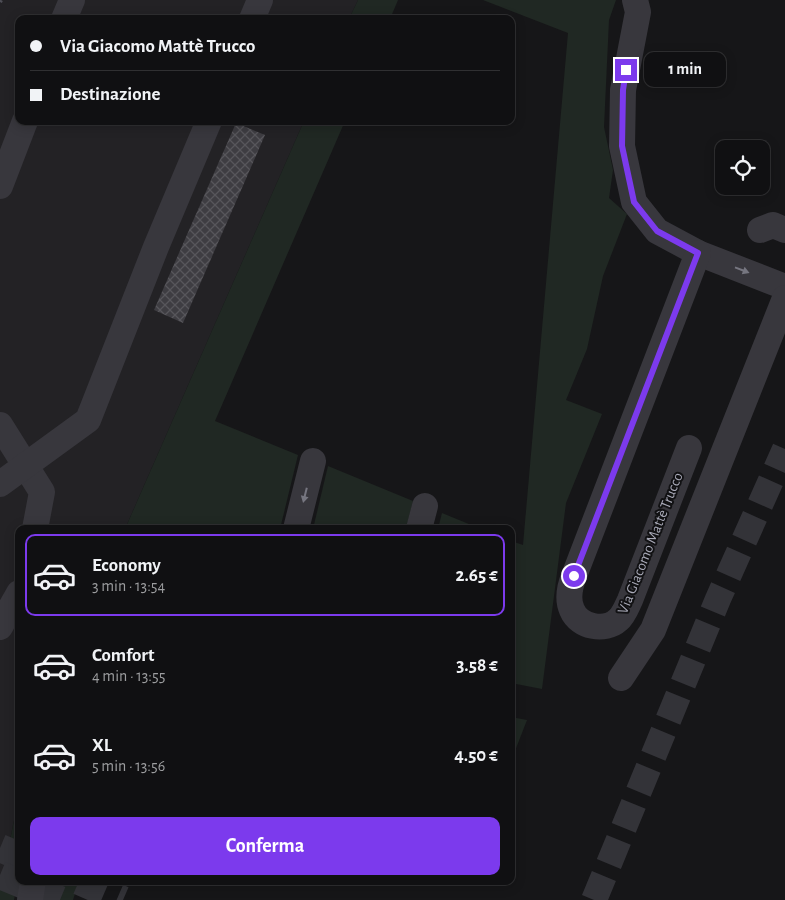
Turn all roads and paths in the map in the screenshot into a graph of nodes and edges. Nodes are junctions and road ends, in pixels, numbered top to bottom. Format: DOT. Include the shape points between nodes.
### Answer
graph roads {
  1 [pos="72,0"];
  2 [pos="260,0"];
  3 [pos="635,0"];
  4 [pos="66,15"];
  5 [pos="254,15"];
  6 [pos="23,125"];
  7 [pos="207,125"];
  8 [pos="0,186"];
  9 [pos="698,253"];
  10 [pos="785,287"];
  11 [pos="785,298"];
  12 [pos="0,424"];
  13 [pos="689,448"];
  14 [pos="313,461"];
  15 [pos="26,466"];
  16 [pos="0,484"];
  17 [pos="36,525"];
  18 [pos="297,525"];
  19 [pos="15,600"];
  20 [pos="0,627"];
  21 [pos="621,678"];
  22 [pos="32,885"];
  23 [pos="30,900"];
  1 -- 4 [label="lane"];
  2 -- 5 [label="lane"];
  3 -- 9 [label="lane" via="638,12 622,108 622,146 634,202 657,231"];
  6 -- 8 [label="lane"];
  7 -- 15 [label="lane" via="88,420"];
  9 -- 10 [label="lane, one-way"];
  9 -- 13 [label="lane, Via Giacomo Mattè Trucco" via="574,576 569,594 571,610 580,620 600,626 614,624 620,619"];
  11 -- 21 [label="lane" via="653,630"];
  12 -- 15 [label="lane"];
  14 -- 18 [label="lane, one-way"];
  15 -- 16 [label="lane"];
  15 -- 17 [label="lane" via="42,492"];
  19 -- 20 [label="lane"];
  22 -- 23 [label="lane"];
}
